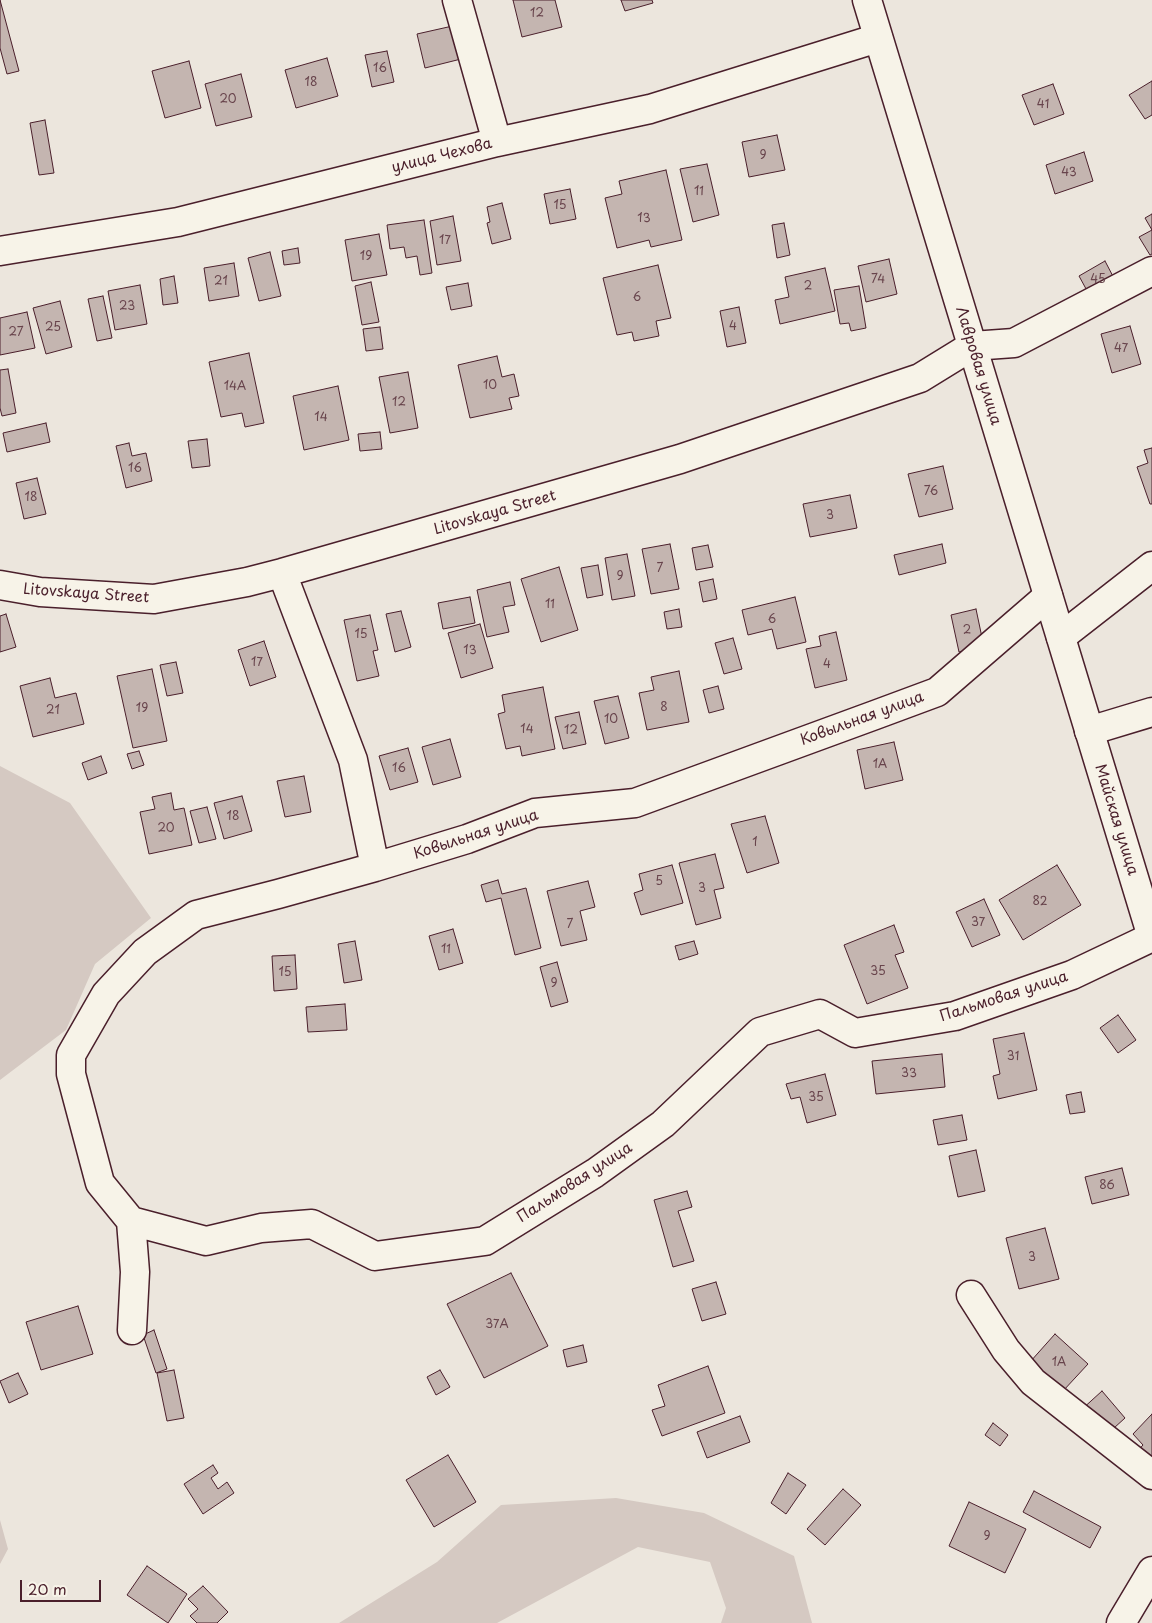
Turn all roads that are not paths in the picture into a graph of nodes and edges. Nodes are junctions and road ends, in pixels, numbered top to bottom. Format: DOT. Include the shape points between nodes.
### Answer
graph roads {
  1 [pos="457,0"];
  2 [pos="867,0"];
  3 [pos="878,38"];
  4 [pos="498,142"];
  5 [pos="0,252"];
  6 [pos="1152,271"];
  7 [pos="972,346"];
  8 [pos="1152,566"];
  9 [pos="282,573"];
  10 [pos="0,585"];
  11 [pos="1048,596"];
  12 [pos="1060,637"];
  13 [pos="1152,712"];
  14 [pos="1089,731"];
  15 [pos="375,867"];
  16 [pos="1152,937"];
  17 [pos="130,1221"];
  18 [pos="971,1295"];
  19 [pos="132,1330"];
  20 [pos="1152,1475"];
  21 [pos="1152,1571"];
  22 [pos="1122,1623"];
  1 -- 4 [label="street"];
  2 -- 3 [label="street, Лавровая улица"];
  3 -- 4 [label="street, улица Чехова" via="650,109"];
  3 -- 7 [label="street, Лавровая улица"];
  4 -- 5 [label="street, улица Чехова" via="178,222"];
  6 -- 7 [label="street" via="1014,344"];
  7 -- 9 [label="street, Litovskaya Street" via="920,378 680,459"];
  7 -- 11 [label="street, Лавровая улица"];
  8 -- 12 [label="street"];
  9 -- 10 [label="street, Litovskaya Street" via="154,600 40,592"];
  9 -- 15 [label="street" via="353,760"];
  11 -- 12 [label="street, Лавровая улица"];
  11 -- 15 [label="street, Ковыльная улица" via="936,692 634,803 535,813 467,839"];
  12 -- 14 [label="street, Лавровая улица"];
  13 -- 14 [label="street"];
  14 -- 16 [label="street, Майская улица"];
  15 -- 17 [label="street, Ковыльная улица" via="196,915 145,952 106,994 71,1055 71,1074 100,1183"];
  16 -- 17 [label="street, Пальмовая улица" via="1072,975 955,1016 855,1033 820,1014 760,1032 663,1124 595,1173 485,1240 376,1256 312,1224 261,1228 206,1241"];
  17 -- 19 [label="street" via="135,1272"];
  18 -- 20 [label="street" via="1006,1350 1033,1382"];
  21 -- 22 [label="street"];
}
